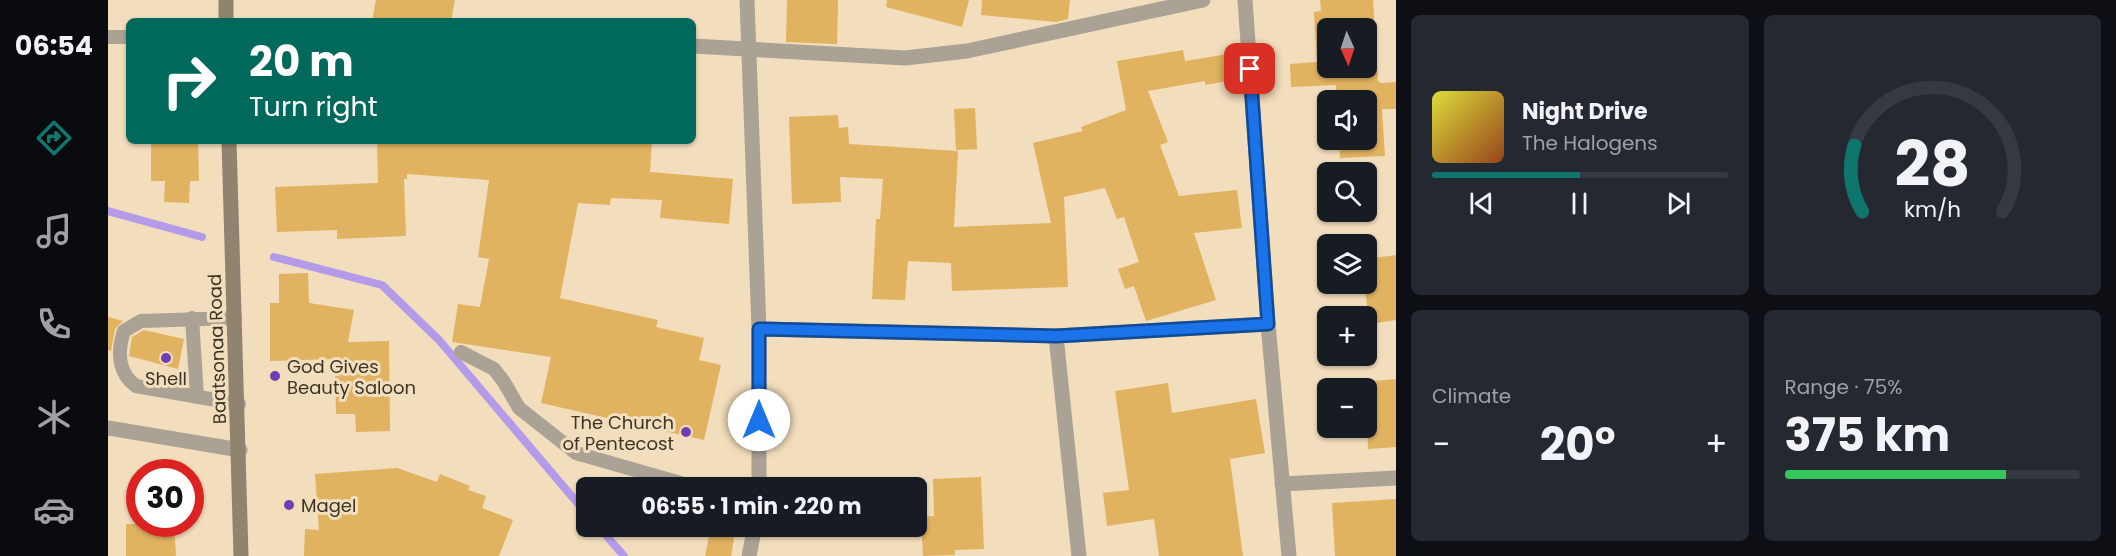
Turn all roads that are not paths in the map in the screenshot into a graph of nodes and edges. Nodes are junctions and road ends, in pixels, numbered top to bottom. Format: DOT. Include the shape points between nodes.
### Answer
graph roads {
  1 [pos="226,0"];
  2 [pos="747,0"];
  3 [pos="1203,0"];
  4 [pos="1245,0"];
  5 [pos="226,18"];
  6 [pos="108,37"];
  7 [pos="126,37"];
  8 [pos="696,46"];
  9 [pos="747,47"];
  10 [pos="229,144"];
  11 [pos="192,318"];
  12 [pos="235,318"];
  13 [pos="1268,324"];
  14 [pos="759,329"];
  15 [pos="1056,336"];
  16 [pos="461,352"];
  17 [pos="197,397"];
  18 [pos="238,404"];
  19 [pos="108,428"];
  20 [pos="240,450"];
  21 [pos="660,477"];
  22 [pos="759,477"];
  23 [pos="1396,478"];
  24 [pos="1282,484"];
  25 [pos="753,537"];
  26 [pos="241,556"];
  27 [pos="749,556"];
  28 [pos="1079,556"];
  29 [pos="1289,556"];
  1 -- 5 [label="street"];
  2 -- 9 [label="street"];
  3 -- 9 [label="street" via="967,51 905,58"];
  4 -- 13 [label="street"];
  6 -- 7 [label="lane"];
  8 -- 9 [label="street"];
  9 -- 14 [label="street"];
  10 -- 12 [label="street, Baatsonaa Road"];
  11 -- 12 [label="lane"];
  11 -- 17 [label="lane"];
  11 -- 17 [label="lane" via="132,325 120,342 120,357 121,370 136,386"];
  12 -- 18 [label="street, Baatsonaa Road"];
  13 -- 15 [label="street"];
  13 -- 24 [label="street"];
  14 -- 15 [label="street"];
  14 -- 22 [label="street"];
  15 -- 28 [label="street"];
  16 -- 21 [label="lane" via="494,369 519,408 576,453"];
  17 -- 18 [label="lane"];
  18 -- 20 [label="street, Baatsonaa Road"];
  19 -- 20 [label="street"];
  20 -- 26 [label="street, Baatsonaa Road"];
  23 -- 24 [label="street"];
  24 -- 29 [label="street"];
  25 -- 27 [label="street"];
}
